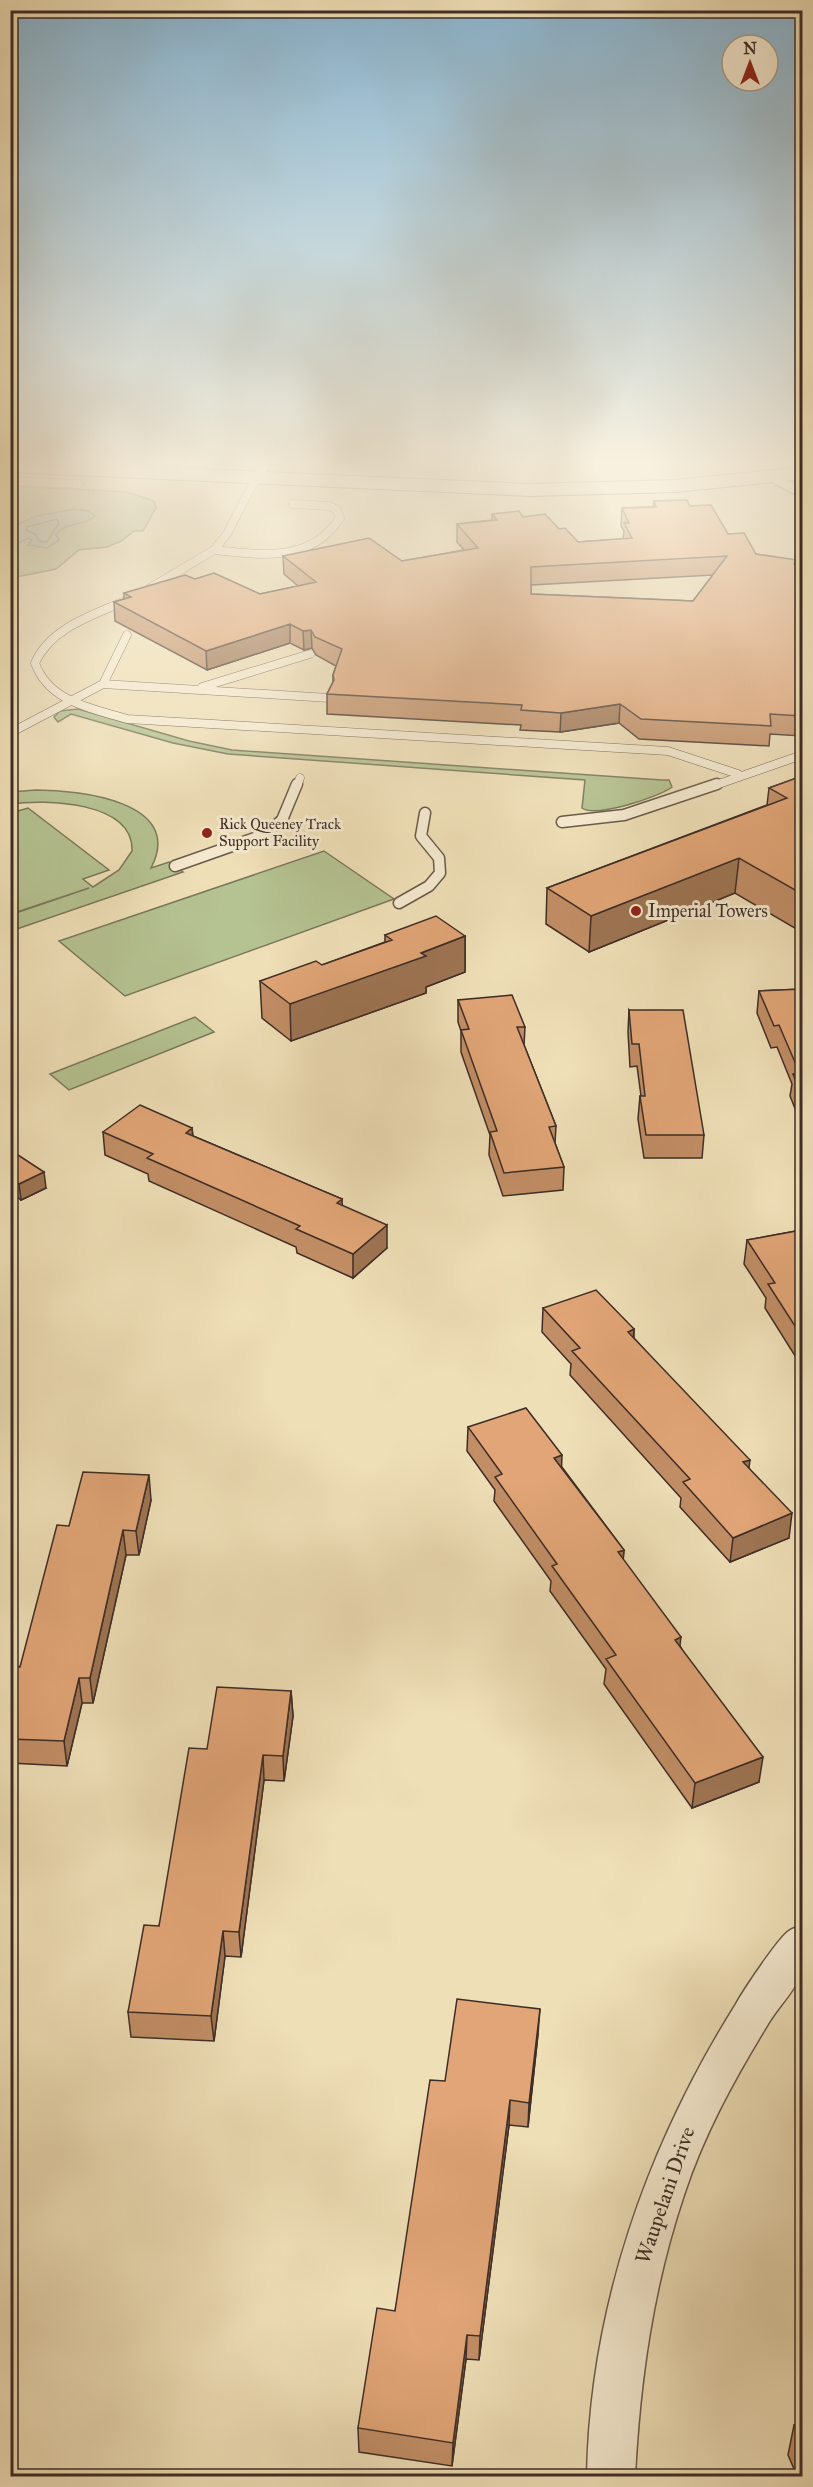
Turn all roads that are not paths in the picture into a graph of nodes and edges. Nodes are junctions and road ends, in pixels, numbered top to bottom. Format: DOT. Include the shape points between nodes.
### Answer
graph roads {
  1 [pos="163,581"];
  2 [pos="127,635"];
  3 [pos="310,654"];
  4 [pos="103,684"];
  5 [pos="193,690"];
  6 [pos="329,698"];
  7 [pos="70,700"];
  8 [pos="10,733"];
  9 [pos="802,755"];
  10 [pos="738,774"];
  11 [pos="300,778"];
  12 [pos="425,813"];
  13 [pos="562,822"];
  14 [pos="175,866"];
  15 [pos="399,903"];
  16 [pos="802,1943"];
  17 [pos="611,2476"];
  1 -- 7 [label="lane" via="45,644 35,663 42,682"];
  2 -- 4 [label="lane"];
  3 -- 5 [label="lane"];
  4 -- 5 [label="lane"];
  4 -- 7 [label="lane"];
  5 -- 6 [label="lane"];
  7 -- 8 [label="lane"];
  7 -- 10 [label="lane" via="128,720 668,751"];
  9 -- 10 [label="lane"];
  10 -- 13 [label="lane" via="631,814"];
  11 -- 14 [label="lane" via="282,820 266,834"];
  12 -- 15 [label="lane" via="421,835 440,859 441,871 436,881"];
  16 -- 17 [label="street, Waupelani Drive" via="737,2034 672,2162 631,2304 619,2378"];
}
